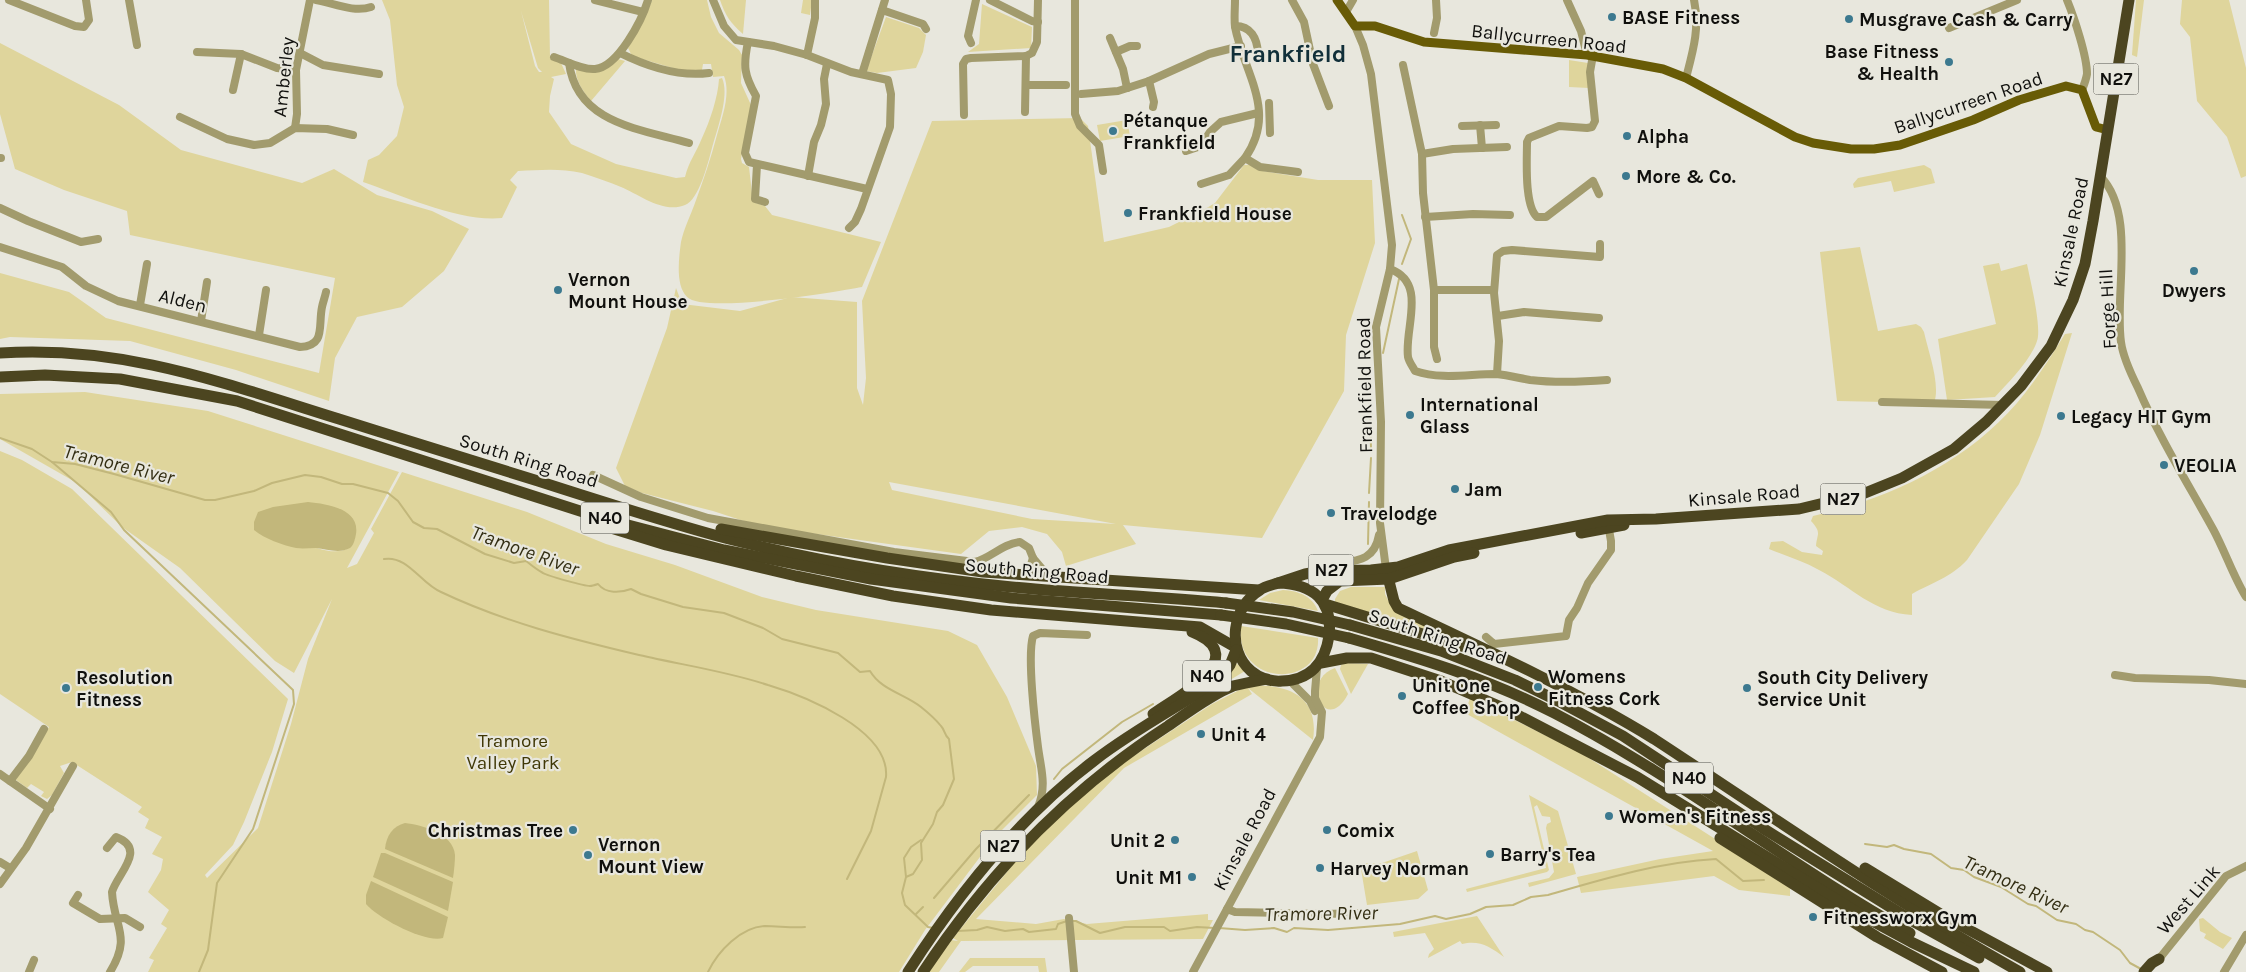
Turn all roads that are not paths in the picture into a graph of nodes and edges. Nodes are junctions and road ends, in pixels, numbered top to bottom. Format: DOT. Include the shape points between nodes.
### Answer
graph roads {
  1 [pos="9,0"];
  2 [pos="86,0"];
  3 [pos="129,0"];
  4 [pos="310,0"];
  5 [pos="316,0"];
  6 [pos="595,0"];
  7 [pos="648,0"];
  8 [pos="713,0"];
  9 [pos="815,0"];
  10 [pos="885,0"];
  11 [pos="976,0"];
  12 [pos="990,0"];
  13 [pos="1038,0"];
  14 [pos="1075,0"];
  15 [pos="1235,0"];
  16 [pos="1292,0"];
  17 [pos="1337,0"];
  18 [pos="1354,0"];
  19 [pos="1436,0"];
  20 [pos="1567,0"];
  21 [pos="1694,0"];
  22 [pos="2017,0"];
  23 [pos="2067,0"];
  24 [pos="2129,0"];
  25 [pos="21,2"];
  26 [pos="371,7"];
  27 [pos="882,10"];
  28 [pos="643,12"];
  29 [pos="1346,12"];
  30 [pos="1038,22"];
  31 [pos="1235,26"];
  32 [pos="1354,26"];
  33 [pos="1949,28"];
  34 [pos="926,29"];
  35 [pos="1434,33"];
  36 [pos="1110,38"];
  37 [pos="748,42"];
  38 [pos="970,43"];
  39 [pos="137,45"];
  40 [pos="1137,46"];
  41 [pos="1240,46"];
  42 [pos="197,52"];
  43 [pos="1116,52"];
  44 [pos="300,53"];
  45 [pos="620,53"];
  46 [pos="1258,53"];
  47 [pos="241,54"];
  48 [pos="807,55"];
  49 [pos="1590,55"];
  50 [pos="1026,56"];
  51 [pos="554,57"];
  52 [pos="569,63"];
  53 [pos="827,64"];
  54 [pos="1403,65"];
  55 [pos="296,70"];
  56 [pos="709,73"];
  57 [pos="379,74"];
  58 [pos="862,74"];
  59 [pos="1395,74"];
  60 [pos="1405,74"];
  61 [pos="1686,78"];
  62 [pos="1149,81"];
  63 [pos="1027,85"];
  64 [pos="1066,85"];
  65 [pos="1127,88"];
  66 [pos="233,90"];
  67 [pos="2082,90"];
  68 [pos="1323,91"];
  69 [pos="1081,94"];
  70 [pos="1314,94"];
  71 [pos="1329,106"];
  72 [pos="1153,107"];
  73 [pos="1258,111"];
  74 [pos="1025,112"];
  75 [pos="964,115"];
  76 [pos="180,117"];
  77 [pos="1480,125"];
  78 [pos="1496,125"];
  79 [pos="1462,126"];
  80 [pos="294,128"];
  81 [pos="2108,130"];
  82 [pos="1270,133"];
  83 [pos="352,135"];
  84 [pos="690,143"];
  85 [pos="1184,145"];
  86 [pos="1507,147"];
  87 [pos="1482,148"];
  88 [pos="1422,154"];
  89 [pos="1245,158"];
  90 [pos="757,164"];
  91 [pos="1103,171"];
  92 [pos="1298,172"];
  93 [pos="808,176"];
  94 [pos="2100,176"];
  95 [pos="1201,184"];
  96 [pos="867,189"];
  97 [pos="1599,194"];
  98 [pos="765,202"];
  99 [pos="0,208"];
  100 [pos="1510,215"];
  101 [pos="1426,217"];
  102 [pos="849,228"];
  103 [pos="64,236"];
  104 [pos="98,239"];
  105 [pos="60,244"];
  106 [pos="1600,244"];
  107 [pos="0,247"];
  108 [pos="147,264"];
  109 [pos="1390,269"];
  110 [pos="207,282"];
  111 [pos="266,290"];
  112 [pos="1434,290"];
  113 [pos="1494,290"];
  114 [pos="326,292"];
  115 [pos="140,305"];
  116 [pos="1498,316"];
  117 [pos="1599,318"];
  118 [pos="201,321"];
  119 [pos="259,335"];
  120 [pos="0,353"];
  121 [pos="1437,359"];
  122 [pos="1497,374"];
  123 [pos="0,377"];
  124 [pos="1607,380"];
  125 [pos="1882,402"];
  126 [pos="2003,405"];
  127 [pos="593,475"];
  128 [pos="481,480"];
  129 [pos="652,517"];
  130 [pos="1380,523"];
  131 [pos="1608,524"];
  132 [pos="724,550"];
  133 [pos="1033,558"];
  134 [pos="1305,574"];
  135 [pos="1388,574"];
  136 [pos="1021,575"];
  137 [pos="796,576"];
  138 [pos="1050,578"];
  139 [pos="1278,584"];
  140 [pos="1260,590"];
  141 [pos="2246,597"];
  142 [pos="1324,602"];
  143 [pos="1114,621"];
  144 [pos="1087,635"];
  145 [pos="1486,637"];
  146 [pos="1236,649"];
  147 [pos="1500,658"];
  148 [pos="1319,665"];
  149 [pos="2115,675"];
  150 [pos="1267,679"];
  151 [pos="1290,681"];
  152 [pos="2246,684"];
  153 [pos="1321,722"];
  154 [pos="44,729"];
  155 [pos="1591,752"];
  156 [pos="1097,758"];
  157 [pos="73,766"];
  158 [pos="0,774"];
  159 [pos="1072,778"];
  160 [pos="10,781"];
  161 [pos="1044,784"];
  162 [pos="1724,784"];
  163 [pos="1735,792"];
  164 [pos="50,809"];
  165 [pos="1035,813"];
  166 [pos="107,848"];
  167 [pos="0,862"];
  168 [pos="2246,866"];
  169 [pos="10,868"];
  170 [pos="0,884"];
  171 [pos="78,896"];
  172 [pos="1225,913"];
  173 [pos="1370,913"];
  174 [pos="118,918"];
  175 [pos="1070,918"];
  176 [pos="140,927"];
  177 [pos="2246,934"];
  178 [pos="2159,959"];
  179 [pos="34,960"];
  180 [pos="29,972"];
  181 [pos="110,972"];
  182 [pos="908,972"];
  183 [pos="923,972"];
  184 [pos="1074,972"];
  185 [pos="1193,972"];
  186 [pos="1942,972"];
  187 [pos="1974,972"];
  188 [pos="1979,972"];
  189 [pos="2010,972"];
  190 [pos="2020,972"];
  191 [pos="2047,972"];
  192 [pos="2144,972"];
  193 [pos="2151,972"];
  194 [pos="2224,972"];
  1 -- 25 [label="street"];
  2 -- 25 [label="street" via="89,20 84,27"];
  3 -- 39 [label="street"];
  4 -- 44 [label="street, Amberley"];
  5 -- 26 [label="street" via="353,8"];
  6 -- 28 [label="street"];
  7 -- 28 [label="street"];
  8 -- 37 [label="street" via="724,26 736,40"];
  9 -- 48 [label="street" via="815,18"];
  10 -- 27 [label="street"];
  11 -- 38 [label="street" via="968,36"];
  12 -- 30 [label="street"];
  13 -- 30 [label="street"];
  14 -- 91 [label="street" via="1075,114 1080,126 1099,145"];
  15 -- 31 [label="street"];
  16 -- 68 [label="street" via="1304,22"];
  17 -- 29 [label="main road"];
  18 -- 29 [label="street"];
  19 -- 35 [label="street"];
  20 -- 49 [label="street"];
  21 -- 61 [label="street" via="1698,17 1697,36"];
  22 -- 33 [label="street"];
  23 -- 67 [label="street" via="2086,69"];
  24 -- 81 [label="highway, Kinsale Road / N27"];
  27 -- 34 [label="street" via="922,24"];
  27 -- 58 [label="street"];
  28 -- 45 [label="street"];
  29 -- 32 [label="main road"];
  30 -- 50 [label="street" via="1038,42 1035,50"];
  31 -- 41 [label="street"];
  31 -- 46 [label="street" via="1254,35"];
  32 -- 49 [label="main road, Ballycurreen Road" via="1375,26 1424,42"];
  32 -- 109 [label="street, Frankfield Road" via="1372,74 1392,245"];
  36 -- 43 [label="street"];
  37 -- 48 [label="street"];
  37 -- 90 [label="street" via="744,60 746,79 756,96 745,153 749,162"];
  40 -- 43 [label="street"];
  41 -- 62 [label="street" via="1185,63"];
  41 -- 73 [label="street" via="1250,70"];
  42 -- 47 [label="street"];
  43 -- 65 [label="street"];
  44 -- 55 [label="street, Amberley"];
  44 -- 57 [label="street" via="323,65"];
  45 -- 52 [label="street" via="596,69"];
  45 -- 56 [label="street" via="676,73"];
  47 -- 55 [label="street" via="277,68"];
  47 -- 66 [label="street"];
  48 -- 53 [label="street"];
  49 -- 61 [label="main road, Ballycurreen Road" via="1662,69"];
  49 -- 97 [label="street" via="1595,121 1592,127 1558,126 1529,138 1528,178 1532,212 1536,217 1546,217 1593,181"];
  50 -- 63 [label="street"];
  50 -- 75 [label="street" via="966,59 963,68"];
  51 -- 52 [label="street"];
  52 -- 84 [label="street" via="573,79 586,102 602,115 622,124"];
  53 -- 58 [label="street"];
  53 -- 93 [label="street" via="824,79 826,104"];
  54 -- 60 [label="street"];
  55 -- 80 [label="street, Amberley" via="297,114"];
  58 -- 96 [label="street" via="888,80 891,94 890,127"];
  59 -- 60 [label="street"];
  60 -- 88 [label="street"];
  61 -- 67 [label="main road, Ballycurreen Road" via="1795,137 1852,149 1900,145 2026,98 2066,86"];
  62 -- 65 [label="street"];
  62 -- 72 [label="street"];
  63 -- 64 [label="street"];
  63 -- 74 [label="street"];
  65 -- 69 [label="street" via="1104,94"];
  67 -- 81 [label="main road" via="2096,127"];
  68 -- 70 [label="street"];
  68 -- 71 [label="street"];
  73 -- 82 [label="street" via="1269,106"];
  73 -- 85 [label="street" via="1221,122 1201,146 1186,151"];
  73 -- 89 [label="street" via="1260,128"];
  76 -- 80 [label="street" via="227,139 254,145 270,143"];
  77 -- 78 [label="street"];
  77 -- 79 [label="street"];
  77 -- 87 [label="street"];
  80 -- 83 [label="street" via="327,129"];
  81 -- 94 [label="highway, Kinsale Road / N27"];
  86 -- 87 [label="street"];
  87 -- 88 [label="street"];
  88 -- 101 [label="street"];
  89 -- 92 [label="street" via="1260,167"];
  89 -- 95 [label="street" via="1229,175"];
  90 -- 93 [label="street"];
  90 -- 98 [label="street" via="755,199"];
  93 -- 96 [label="street"];
  94 -- 126 [label="highway, Kinsale Road / N27" via="2085,264 2073,300 2051,346"];
  94 -- 141 [label="street, Forge Hill" via="2111,190 2116,204 2121,245 2121,344 2131,374"];
  96 -- 102 [label="street" via="855,222"];
  99 -- 103 [label="street"];
  100 -- 101 [label="street"];
  101 -- 112 [label="street"];
  103 -- 104 [label="street" via="81,242"];
  103 -- 105 [label="street"];
  106 -- 113 [label="street" via="1600,257 1503,251 1497,255"];
  107 -- 115 [label="street, Alden" via="62,267 102,295"];
  108 -- 115 [label="street"];
  109 -- 122 [label="street" via="1407,281 1412,294 1408,359 1415,371 1440,377"];
  109 -- 130 [label="street, Frankfield Road" via="1376,326 1381,422"];
  110 -- 118 [label="street"];
  111 -- 119 [label="street"];
  112 -- 113 [label="street"];
  112 -- 121 [label="street" via="1434,348"];
  113 -- 116 [label="street"];
  114 -- 119 [label="street, Alden" via="327,302 316,342 300,347"];
  115 -- 118 [label="street, Alden"];
  116 -- 117 [label="street" via="1524,312"];
  116 -- 122 [label="street"];
  118 -- 119 [label="street, Alden"];
  120 -- 129 [label="highway, South Ring Road / N40" via="85,353 161,366 240,387"];
  122 -- 124 [label="street" via="1589,385"];
  123 -- 128 [label="highway, South Ring Road / N40" via="84,376 201,393 237,401"];
  125 -- 126 [label="street"];
  126 -- 131 [label="highway, Kinsale Road / N27" via="1954,448 1902,478 1865,493 1787,510"];
  127 -- 133 [label="street" via="677,510 764,530 969,562 979,561 1007,545 1020,542 1029,548"];
  128 -- 132 [label="highway, South Ring Road / N40"];
  128 -- 137 [label="highway" via="531,502 638,537"];
  129 -- 136 [label="highway" via="886,558"];
  129 -- 189 [label="highway, South Ring Road / N40, bridge" via="803,554 958,582 1226,603 1293,612 1441,652 1515,680 1624,736 1764,829 1916,923"];
  130 -- 134 [label="street" via="1377,545 1365,558 1325,566"];
  130 -- 135 [label="street, Frankfield Road"];
  131 -- 135 [label="highway, Kinsale Road / N27" via="1448,550"];
  131 -- 145 [label="street" via="1611,550 1588,583 1569,620 1566,636 1494,644"];
  132 -- 137 [label="highway"];
  132 -- 188 [label="highway, South Ring Road / N40, bridge" via="952,592 1221,615 1295,626 1432,662 1553,712 1660,775 1838,890"];
  133 -- 136 [label="street" via="1030,568"];
  133 -- 138 [label="street"];
  134 -- 135 [label="highway, Kinsale Road / N27" via="1340,570"];
  134 -- 139 [label="highway, Kinsale Road / N27"];
  135 -- 142 [label="highway, Kinsale Road / N27" via="1340,581 1327,591"];
  135 -- 147 [label="highway" via="1398,608"];
  136 -- 138 [label="highway"];
  137 -- 143 [label="highway" via="893,596 991,610"];
  138 -- 140 [label="highway"];
  139 -- 140 [label="highway, N27"];
  139 -- 142 [label="highway, N27" via="1304,587"];
  140 -- 146 [label="highway, N27" via="1247,600 1240,613 1234,638"];
  142 -- 147 [label="highway"];
  142 -- 148 [label="highway, N27" via="1330,627 1328,646"];
  143 -- 146 [label="highway" via="1200,627"];
  143 -- 156 [label="highway, N40" via="1190,630 1208,640 1215,650 1216,659 1203,678"];
  144 -- 161 [label="street" via="1040,633 1033,636 1034,698"];
  146 -- 150 [label="highway, N27" via="1244,665"];
  146 -- 156 [label="highway, N27" via="1219,680"];
  147 -- 162 [label="highway" via="1610,712"];
  148 -- 151 [label="highway, N27" via="1302,678"];
  148 -- 153 [label="street, Kinsale Road" via="1315,694 1322,712"];
  148 -- 155 [label="highway" via="1355,657 1371,658 1478,696"];
  149 -- 152 [label="street"];
  150 -- 151 [label="highway, N27"];
  150 -- 183 [label="highway, N27" via="1232,687 1146,740 1074,796 1030,837 945,939"];
  151 -- 153 [label="street" via="1310,701"];
  153 -- 172 [label="street, Kinsale Road" via="1320,736"];
  154 -- 160 [label="street"];
  155 -- 186 [label="highway" via="1819,901"];
  155 -- 187 [label="highway" via="1863,916"];
  156 -- 159 [label="highway, N27"];
  157 -- 164 [label="street" via="61,783"];
  158 -- 160 [label="street"];
  159 -- 161 [label="street" via="1055,785"];
  159 -- 165 [label="highway, N27"];
  160 -- 164 [label="street"];
  161 -- 165 [label="street"];
  162 -- 163 [label="highway"];
  162 -- 191 [label="highway" via="1925,906"];
  163 -- 189 [label="highway" via="1849,875"];
  163 -- 190 [label="highway" via="1898,899"];
  164 -- 169 [label="street"];
  165 -- 182 [label="highway, N27" via="1002,846 928,940"];
  166 -- 174 [label="street" via="116,837 129,846 129,863 112,892"];
  167 -- 169 [label="street"];
  168 -- 178 [label="street, West Link" via="2226,876"];
  169 -- 170 [label="street"];
  171 -- 174 [label="street" via="73,903 92,915 103,919"];
  172 -- 173 [label="street"];
  172 -- 185 [label="street, Kinsale Road"];
  174 -- 176 [label="street" via="125,918"];
  174 -- 181 [label="street" via="122,942 119,957"];
  175 -- 184 [label="street"];
  177 -- 194 [label="street"];
  178 -- 192 [label="highway"];
  178 -- 193 [label="highway"];
  179 -- 180 [label="street"];
}
